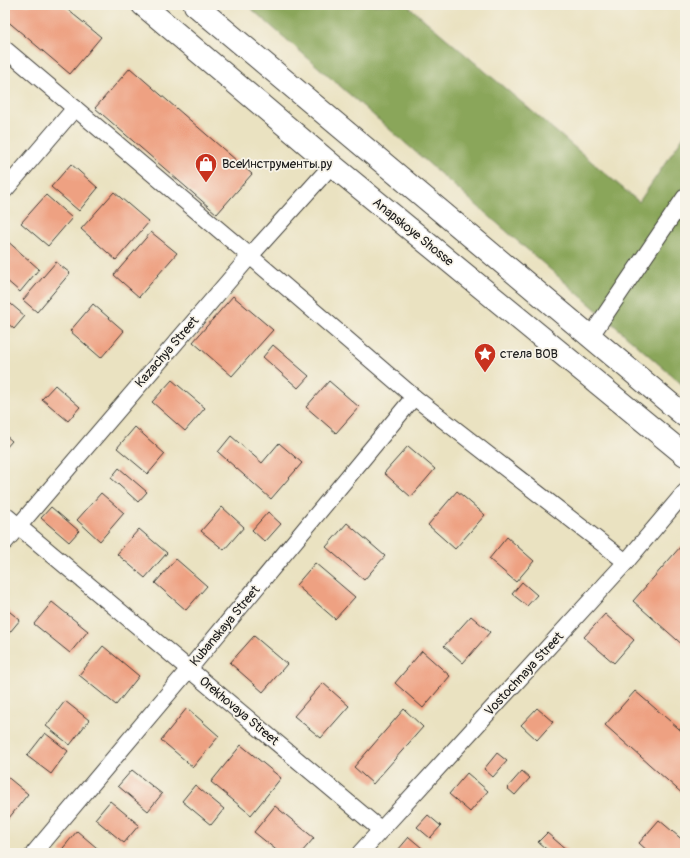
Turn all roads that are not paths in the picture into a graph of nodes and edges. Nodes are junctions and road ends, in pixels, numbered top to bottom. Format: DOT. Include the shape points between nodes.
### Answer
graph roads {
  1 [pos="143,5"];
  2 [pos="195,5"];
  3 [pos="5,49"];
  4 [pos="75,108"];
  5 [pos="332,165"];
  6 [pos="5,190"];
  7 [pos="685,197"];
  8 [pos="250,256"];
  9 [pos="590,337"];
  10 [pos="414,397"];
  11 [pos="685,416"];
  12 [pos="685,455"];
  13 [pos="685,492"];
  14 [pos="5,515"];
  15 [pos="18,526"];
  16 [pos="5,542"];
  17 [pos="626,562"];
  18 [pos="189,669"];
  19 [pos="381,830"];
  20 [pos="34,853"];
  21 [pos="360,853"];
  1 -- 5 [label="main road, Anapskoye Shosse"];
  2 -- 9 [label="main road"];
  3 -- 4 [label="street"];
  4 -- 6 [label="street"];
  4 -- 8 [label="street"];
  5 -- 8 [label="street, Kazachya Street"];
  5 -- 12 [label="main road, Anapskoye Shosse"];
  7 -- 9 [label="street"];
  8 -- 10 [label="street"];
  8 -- 15 [label="street, Kazachya Street"];
  9 -- 11 [label="main road"];
  10 -- 17 [label="street"];
  10 -- 18 [label="street, Kubanskaya Street"];
  13 -- 17 [label="street, Vostochnaya Street"];
  14 -- 15 [label="street, Orekhovaya Street"];
  15 -- 16 [label="street, Kazachya Street"];
  15 -- 18 [label="street, Orekhovaya Street"];
  17 -- 19 [label="street, Vostochnaya Street"];
  18 -- 19 [label="street, Orekhovaya Street"];
  18 -- 20 [label="street, Kubanskaya Street"];
  19 -- 21 [label="street, Vostochnaya Street"];
}
